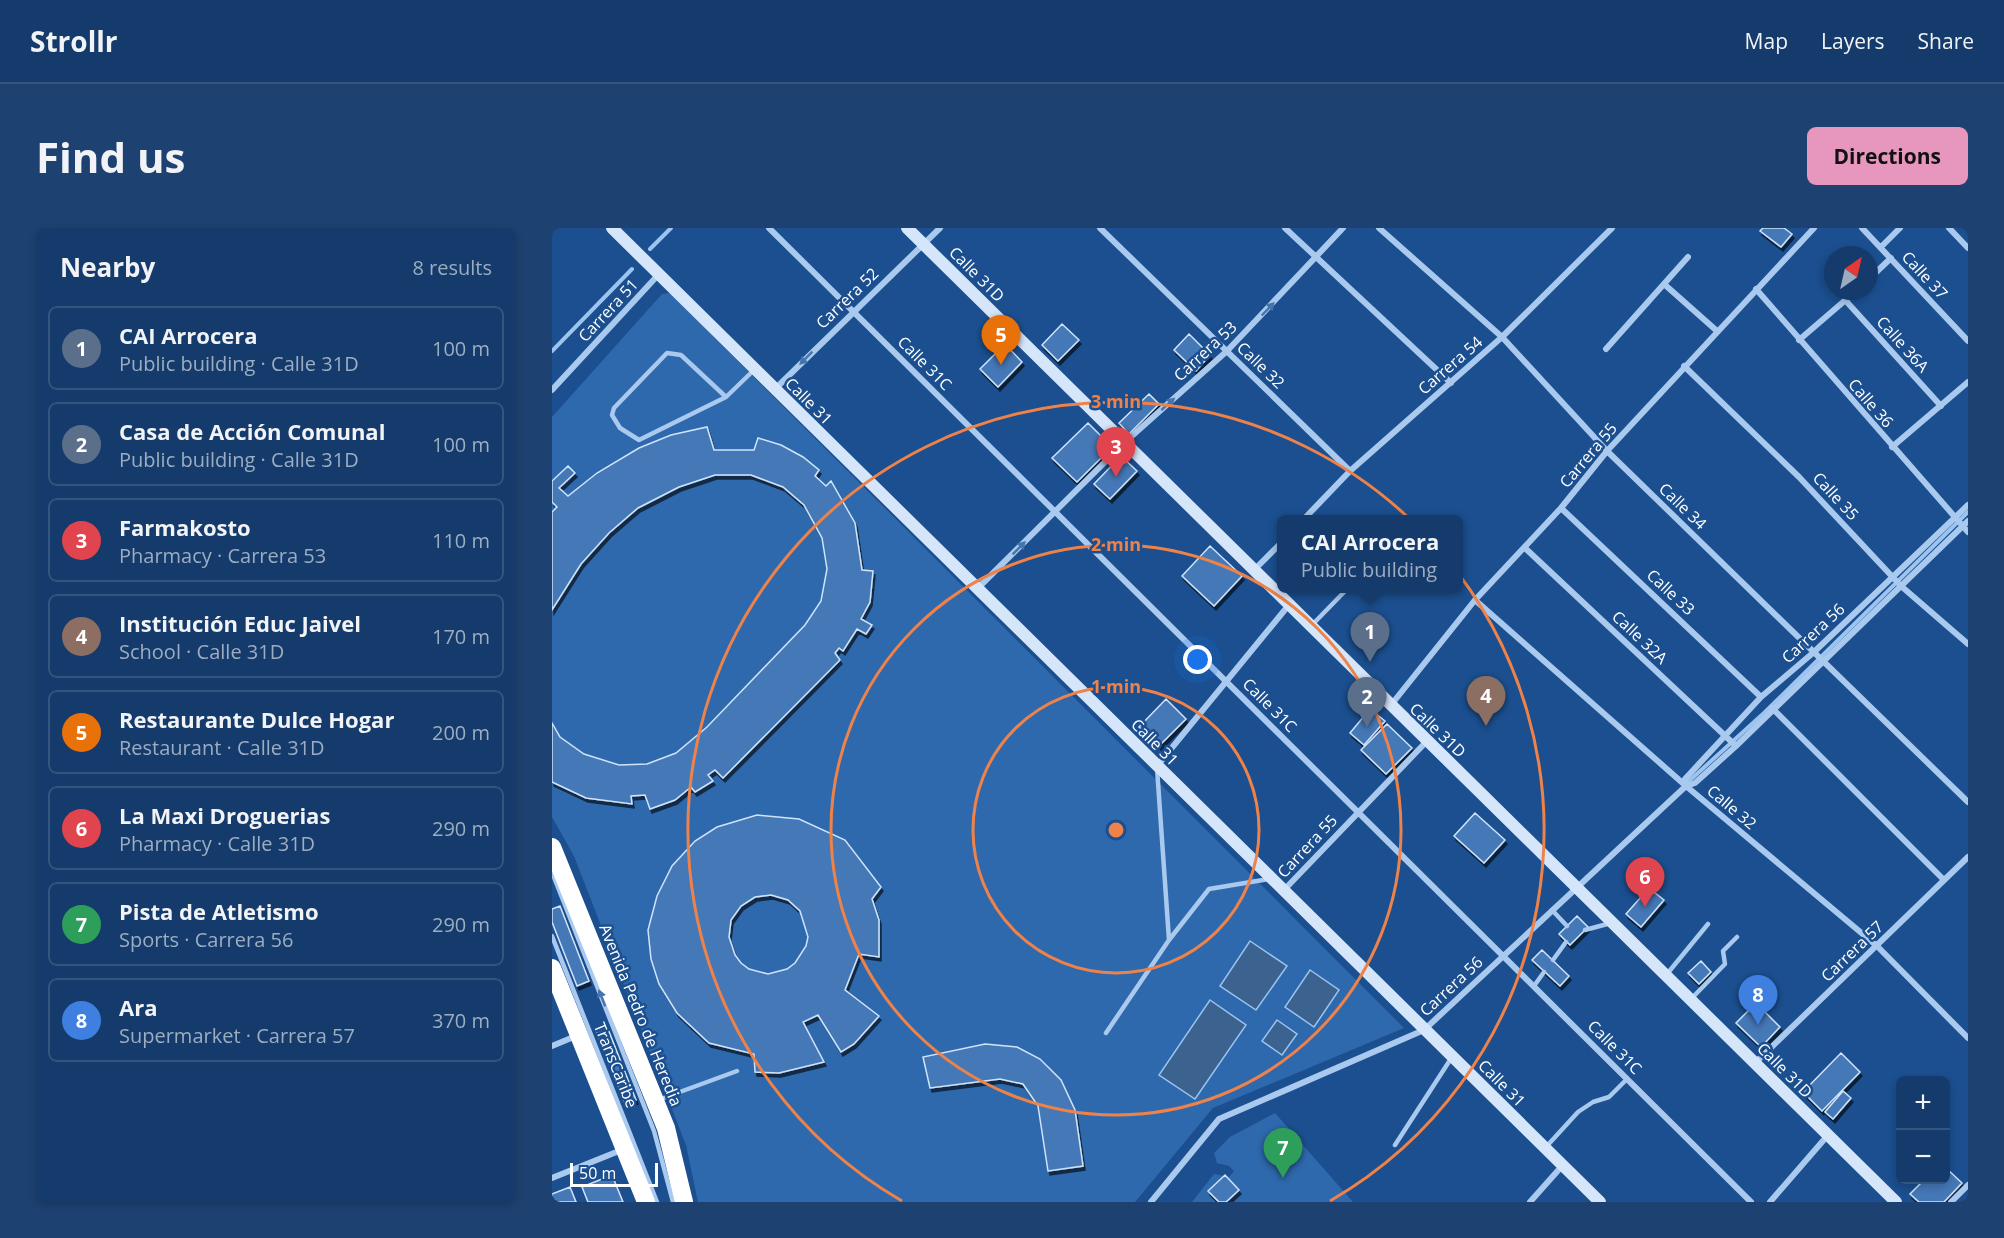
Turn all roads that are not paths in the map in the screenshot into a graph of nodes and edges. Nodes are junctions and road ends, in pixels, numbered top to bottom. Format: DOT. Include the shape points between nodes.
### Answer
graph roads {
  1 [pos="612,228"];
  2 [pos="769,228"];
  3 [pos="907,228"];
  4 [pos="940,228"];
  5 [pos="1100,228"];
  6 [pos="1285,228"];
  7 [pos="1343,228"];
  8 [pos="1379,228"];
  9 [pos="1612,228"];
  10 [pos="1814,228"];
  11 [pos="1862,228"];
  12 [pos="1900,228"];
  13 [pos="1949,228"];
  14 [pos="923,244"];
  15 [pos="1881,247"];
  16 [pos="1968,248"];
  17 [pos="1688,257"];
  18 [pos="1317,258"];
  19 [pos="1891,258"];
  20 [pos="1878,270"];
  21 [pos="659,274"];
  22 [pos="1664,284"];
  23 [pos="1756,289"];
  24 [pos="1846,301"];
  25 [pos="853,311"];
  26 [pos="1717,331"];
  27 [pos="1502,337"];
  28 [pos="1799,340"];
  29 [pos="1968,341"];
  30 [pos="1605,349"];
  31 [pos="1227,351"];
  32 [pos="1684,366"];
  33 [pos="754,370"];
  34 [pos="1968,381"];
  35 [pos="1451,383"];
  36 [pos="774,389"];
  37 [pos="552,390"];
  38 [pos="726,397"];
  39 [pos="1941,406"];
  40 [pos="1124,443"];
  41 [pos="1892,447"];
  42 [pos="1607,451"];
  43 [pos="1350,471"];
  44 [pos="1968,505"];
  45 [pos="1561,508"];
  46 [pos="1055,511"];
  47 [pos="1307,515"];
  48 [pos="1955,518"];
  49 [pos="1965,526"];
  50 [pos="1277,546"];
  51 [pos="1525,548"];
  52 [pos="1253,571"];
  53 [pos="1893,578"];
  54 [pos="1900,586"];
  55 [pos="977,589"];
  56 [pos="1343,593"];
  57 [pos="1475,600"];
  58 [pos="1288,606"];
  59 [pos="1310,627"];
  60 [pos="1968,644"];
  61 [pos="1815,652"];
  62 [pos="1823,662"];
  63 [pos="1226,681"];
  64 [pos="1761,697"];
  65 [pos="1390,706"];
  66 [pos="1772,709"];
  67 [pos="1727,738"];
  68 [pos="1426,742"];
  69 [pos="1736,746"];
  70 [pos="1157,766"];
  71 [pos="1686,786"];
  72 [pos="1968,802"];
  73 [pos="1358,812"];
  74 [pos="552,847"];
  75 [pos="1968,857"];
  76 [pos="552,872"];
  77 [pos="1271,878"];
  78 [pos="1944,880"];
  79 [pos="1576,887"];
  80 [pos="1283,891"];
  81 [pos="1552,910"];
  82 [pos="1611,922"];
  83 [pos="1708,924"];
  84 [pos="1567,926"];
  85 [pos="1585,930"];
  86 [pos="552,936"];
  87 [pos="1737,937"];
  88 [pos="1169,940"];
  89 [pos="1566,942"];
  90 [pos="1877,946"];
  91 [pos="1503,956"];
  92 [pos="1553,960"];
  93 [pos="552,968"];
  94 [pos="1544,972"];
  95 [pos="1666,976"];
  96 [pos="1534,986"];
  97 [pos="1690,1000"];
  98 [pos="1424,1030"];
  99 [pos="1107,1033"];
  100 [pos="579,1035"];
  101 [pos="1968,1038"];
  102 [pos="552,1046"];
  103 [pos="1452,1057"];
  104 [pos="1755,1064"];
  105 [pos="737,1071"];
  106 [pos="1627,1079"];
  107 [pos="655,1101"];
  108 [pos="1828,1136"];
  109 [pos="1395,1145"];
  110 [pos="1545,1148"];
  111 [pos="625,1149"];
  112 [pos="1562,1166"];
  113 [pos="552,1178"];
  114 [pos="1968,1185"];
  115 [pos="1892,1201"];
  116 [pos="646,1202"];
  117 [pos="657,1202"];
  118 [pos="673,1202"];
  119 [pos="684,1202"];
  120 [pos="1151,1202"];
  121 [pos="1530,1202"];
  122 [pos="1600,1202"];
  123 [pos="1752,1202"];
  124 [pos="1770,1202"];
  125 [pos="1952,1202"];
  1 -- 21 [label="street, Calle 31"];
  2 -- 25 [label="street, Calle 31C"];
  3 -- 14 [label="street, Calle 31D"];
  4 -- 14 [label="street, Carrera 52"];
  5 -- 31 [label="street, Calle 32"];
  6 -- 18 [label="street"];
  7 -- 18 [label="street, Carrera 53"];
  8 -- 27 [label="street, Calle 34"];
  9 -- 27 [label="street, Carrera 54"];
  10 -- 23 [label="street, Carrera 55"];
  11 -- 15 [label="street, Calle 37"];
  12 -- 15 [label="street"];
  13 -- 16 [label="street"];
  14 -- 25 [label="street, Carrera 52"];
  14 -- 40 [label="street, Calle 31D"];
  15 -- 19 [label="street, Calle 37"];
  17 -- 22 [label="street"];
  31 -- 18 [label="street, Carrera 53, one-way"];
  18 -- 35 [label="street"];
  19 -- 20 [label="street"];
  19 -- 29 [label="street, Calle 37"];
  21 -- 33 [label="street, Calle 31"];
  21 -- 37 [label="street, Carrera 51"];
  22 -- 26 [label="street"];
  22 -- 30 [label="street"];
  23 -- 26 [label="street, Carrera 55"];
  23 -- 28 [label="street, Calle 36"];
  24 -- 28 [label="street"];
  24 -- 39 [label="street, Calle 36A"];
  25 -- 36 [label="street, Carrera 52, one-way"];
  25 -- 46 [label="street, Calle 31C"];
  26 -- 32 [label="street, Carrera 55"];
  27 -- 35 [label="street, Carrera 54"];
  27 -- 42 [label="street, Calle 34"];
  28 -- 41 [label="street, Calle 36"];
  40 -- 31 [label="street, Carrera 53, one-way"];
  31 -- 43 [label="street, Calle 32"];
  32 -- 42 [label="street, Carrera 55"];
  32 -- 53 [label="street, Calle 35" via="1799,477"];
  33 -- 36 [label="street, Calle 31"];
  33 -- 38 [label="lane"];
  34 -- 39 [label="street"];
  35 -- 43 [label="street, Carrera 54"];
  36 -- 55 [label="street, Calle 31"];
  38 -- 38 [label="lane" via="681,355 667,353 614,408 612,415 620,428 639,440"];
  39 -- 41 [label="street"];
  40 -- 46 [label="street, Carrera 53"];
  40 -- 52 [label="street, Calle 31D"];
  41 -- 48 [label="street, Calle 36"];
  42 -- 45 [label="street, Carrera 55"];
  42 -- 61 [label="street, Calle 34"];
  43 -- 47 [label="street, Carrera 54"];
  44 -- 48 [label="street, Carrera 56"];
  45 -- 51 [label="street, Carrera 55"];
  45 -- 64 [label="street, Calle 33"];
  55 -- 46 [label="street, Carrera 53, one-way"];
  46 -- 63 [label="street, Calle 31C"];
  48 -- 49 [label="street, Calle 36"];
  48 -- 53 [label="street, Carrera 56"];
  49 -- 54 [label="street, Carrera 56"];
  50 -- 52 [label="street"];
  51 -- 57 [label="street, Carrera 55"];
  51 -- 67 [label="street, Calle 32A"];
  52 -- 58 [label="street, Calle 31D"];
  53 -- 54 [label="street, Calle 35"];
  53 -- 61 [label="street, Carrera 56"];
  54 -- 60 [label="street, Calle 35"];
  54 -- 62 [label="street, Carrera 56"];
  55 -- 70 [label="street, Calle 31"];
  56 -- 59 [label="lane"];
  57 -- 65 [label="street, Carrera 55"];
  57 -- 71 [label="street, Calle 32"];
  58 -- 59 [label="street, Calle 31D"];
  58 -- 63 [label="street"];
  59 -- 65 [label="street, Calle 31D"];
  61 -- 62 [label="street, Calle 34"];
  61 -- 64 [label="street, Carrera 56"];
  62 -- 66 [label="street, Carrera 56"];
  62 -- 72 [label="street, Calle 34"];
  63 -- 70 [label="street"];
  63 -- 73 [label="street, Calle 31C"];
  64 -- 67 [label="street, Carrera 56"];
  65 -- 68 [label="street, Calle 31D"];
  66 -- 69 [label="street, Carrera 56"];
  66 -- 78 [label="street"];
  67 -- 69 [label="street, Calle 32A"];
  67 -- 71 [label="street, Carrera 56" via="1685,779"];
  68 -- 73 [label="street, Carrera 55"];
  68 -- 79 [label="street, Calle 31D"];
  69 -- 71 [label="street, Carrera 56" via="1695,783"];
  70 -- 77 [label="street, Calle 31"];
  70 -- 88 [label="lane"];
  71 -- 79 [label="street, Carrera 56"];
  71 -- 90 [label="street, Calle 32"];
  73 -- 80 [label="street, Carrera 55"];
  73 -- 91 [label="street, Calle 31C"];
  74 -- 107 [label="highway, Avenida Pedro de Heredia"];
  75 -- 78 [label="street, Carrera 57"];
  118 -- 76 [label="lane, TransCaribe, one-way" via="654,1131"];
  77 -- 80 [label="street, Calle 31"];
  77 -- 88 [label="lane" via="1209,889"];
  78 -- 90 [label="street, Carrera 57"];
  79 -- 81 [label="street, Carrera 56"];
  79 -- 82 [label="street, Calle 31D"];
  80 -- 98 [label="street, Calle 31"];
  81 -- 84 [label="lane"];
  81 -- 91 [label="street, Carrera 56"];
  82 -- 85 [label="lane"];
  82 -- 95 [label="street, Calle 31D"];
  83 -- 95 [label="lane"];
  86 -- 117 [label="lane, TransCaribe"];
  87 -- 97 [label="lane" via="1723,951 1725,964"];
  88 -- 99 [label="lane"];
  89 -- 92 [label="lane"];
  90 -- 101 [label="street, Calle 32"];
  90 -- 104 [label="street, Carrera 57"];
  91 -- 96 [label="street, Calle 31C"];
  91 -- 98 [label="street, Carrera 56"];
  93 -- 100 [label="highway"];
  94 -- 96 [label="lane"];
  95 -- 97 [label="street, Calle 31D"];
  96 -- 106 [label="street, Calle 31C"];
  97 -- 104 [label="street, Calle 31D"];
  98 -- 103 [label="street, Calle 31"];
  98 -- 120 [label="street, Carrera 56" via="1219,1119"];
  100 -- 102 [label="street"];
  100 -- 111 [label="highway"];
  103 -- 109 [label="lane"];
  103 -- 110 [label="street, Calle 31"];
  104 -- 108 [label="street, Calle 31D"];
  105 -- 107 [label="lane"];
  106 -- 110 [label="lane" via="1609,1097 1578,1112"];
  106 -- 123 [label="street, Calle 31C"];
  107 -- 119 [label="highway, Avenida Pedro de Heredia" via="670,1140"];
  108 -- 115 [label="street, Calle 31D"];
  108 -- 124 [label="street"];
  110 -- 112 [label="street, Calle 31"];
  111 -- 113 [label="street"];
  111 -- 116 [label="highway"];
  112 -- 121 [label="street"];
  112 -- 122 [label="street, Calle 31"];
  114 -- 125 [label="street"];
}
